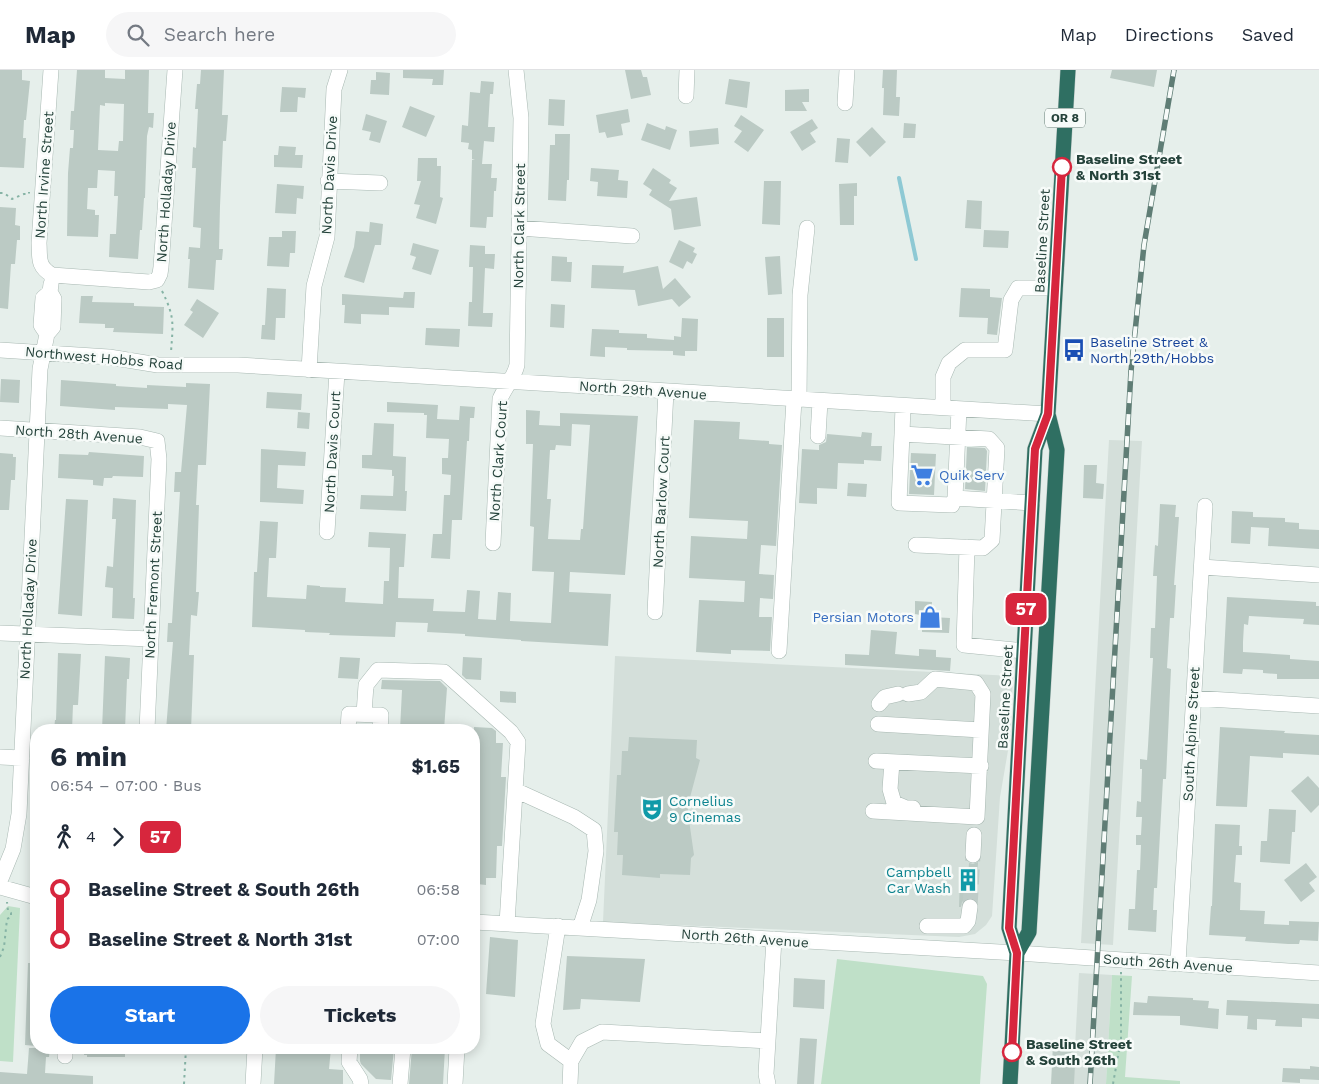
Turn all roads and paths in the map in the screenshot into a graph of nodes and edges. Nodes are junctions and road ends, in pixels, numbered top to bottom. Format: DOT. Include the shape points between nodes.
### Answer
graph roads {
  1 [pos="51,70"];
  2 [pos="175,70"];
  3 [pos="340,70"];
  4 [pos="516,70"];
  5 [pos="687,70"];
  6 [pos="847,70"];
  7 [pos="1068,70"];
  8 [pos="686,96"];
  9 [pos="845,103"];
  10 [pos="328,181"];
  11 [pos="380,183"];
  12 [pos="29,187"];
  13 [pos="0,193"];
  14 [pos="519,228"];
  15 [pos="807,228"];
  16 [pos="632,236"];
  17 [pos="52,275"];
  18 [pos="157,280"];
  19 [pos="1055,288"];
  20 [pos="0,350"];
  21 [pos="43,353"];
  22 [pos="170,365"];
  23 [pos="238,365"];
  24 [pos="309,370"];
  25 [pos="337,372"];
  26 [pos="510,381"];
  27 [pos="666,391"];
  28 [pos="796,400"];
  29 [pos="820,401"];
  30 [pos="903,406"];
  31 [pos="943,408"];
  32 [pos="959,409"];
  33 [pos="1048,414"];
  34 [pos="0,428"];
  35 [pos="36,430"];
  36 [pos="902,434"];
  37 [pos="818,436"];
  38 [pos="958,437"];
  39 [pos="157,441"];
  40 [pos="955,498"];
  41 [pos="994,500"];
  42 [pos="1032,503"];
  43 [pos="1205,506"];
  44 [pos="327,532"];
  45 [pos="493,543"];
  46 [pos="916,545"];
  47 [pos="967,547"];
  48 [pos="1202,567"];
  49 [pos="1319,575"];
  50 [pos="655,612"];
  51 [pos="0,633"];
  52 [pos="28,634"];
  53 [pos="151,639"];
  54 [pos="780,651"];
  55 [pos="1024,651"];
  56 [pos="1193,698"];
  57 [pos="879,704"];
  58 [pos="1319,706"];
  59 [pos="364,714"];
  60 [pos="146,724"];
  61 [pos="348,724"];
  62 [pos="380,724"];
  63 [pos="878,724"];
  64 [pos="981,730"];
  65 [pos="0,757"];
  66 [pos="22,758"];
  67 [pos="876,761"];
  68 [pos="892,762"];
  69 [pos="981,766"];
  70 [pos="515,790"];
  71 [pos="873,811"];
  72 [pos="971,817"];
  73 [pos="974,835"];
  74 [pos="973,855"];
  75 [pos="4,886"];
  76 [pos="30,895"];
  77 [pos="970,907"];
  78 [pos="480,922"];
  79 [pos="508,924"];
  80 [pos="558,926"];
  81 [pos="927,926"];
  82 [pos="580,928"];
  83 [pos="774,939"];
  84 [pos="1017,953"];
  85 [pos="0,957"];
  86 [pos="1122,959"];
  87 [pos="1178,963"];
  88 [pos="1319,973"];
  89 [pos="768,1041"];
  90 [pos="186,1054"];
  91 [pos="255,1054"];
  92 [pos="350,1054"];
  93 [pos="402,1054"];
  94 [pos="457,1054"];
  95 [pos="571,1061"];
  96 [pos="184,1084"];
  97 [pos="253,1084"];
  98 [pos="361,1084"];
  99 [pos="400,1084"];
  100 [pos="455,1084"];
  101 [pos="570,1084"];
  102 [pos="768,1084"];
  103 [pos="1010,1084"];
  104 [pos="1113,1084"];
  1 -- 17 [label="street, North Irvine Street" via="39,243 40,263"];
  2 -- 18 [label="street, North Holladay Drive" via="162,266"];
  3 -- 10 [label="street, North Davis Drive" via="334,90"];
  4 -- 14 [label="street, North Clark Street" via="521,118"];
  5 -- 8 [label="street"];
  6 -- 9 [label="street"];
  7 -- 19 [label="highway, Baseline Street / OR 8"];
  10 -- 11 [label="street"];
  10 -- 24 [label="street, North Davis Drive" via="326,237 314,286"];
  12 -- 13 [label="path" via="29,194 15,199"];
  14 -- 16 [label="street"];
  14 -- 26 [label="street, North Clark Street" via="517,364"];
  15 -- 28 [label="street" via="800,295"];
  17 -- 18 [label="street, North Holladay Drive"];
  17 -- 21 [label="street, North Holladay Drive" via="50,292 43,298 41,325 46,334"];
  18 -- 22 [label="path" via="173,319"];
  19 -- 31 [label="street" via="1018,288 1011,300 1005,350 965,350 949,363 943,377"];
  19 -- 33 [label="highway, Baseline Street / OR 8"];
  20 -- 21 [label="street, Northwest Hobbs Road"];
  21 -- 22 [label="street, Northwest Hobbs Road"];
  21 -- 35 [label="street, North Holladay Drive"];
  22 -- 23 [label="street, Northwest Hobbs Road"];
  23 -- 24 [label="street, North 29th Avenue"];
  24 -- 25 [label="street, North 29th Avenue"];
  25 -- 26 [label="street, North 29th Avenue"];
  25 -- 44 [label="street, North Davis Court"];
  26 -- 27 [label="street, North 29th Avenue"];
  26 -- 45 [label="street, North Clark Court" via="500,399"];
  27 -- 28 [label="street, North 29th Avenue"];
  27 -- 50 [label="street, North Barlow Court"];
  28 -- 29 [label="street, North 29th Avenue"];
  28 -- 54 [label="street"];
  29 -- 30 [label="street, North 29th Avenue"];
  29 -- 37 [label="street"];
  30 -- 31 [label="street, North 29th Avenue"];
  30 -- 36 [label="street"];
  31 -- 32 [label="street, North 29th Avenue"];
  32 -- 33 [label="street, North 29th Avenue"];
  32 -- 38 [label="street"];
  33 -- 42 [label="highway, Baseline Street / OR 8" via="1035,449"];
  33 -- 84 [label="highway, Baseline Street / OR 8" via="1057,450 1029,932"];
  34 -- 35 [label="street, North 28th Avenue"];
  35 -- 39 [label="street, North 28th Avenue"];
  35 -- 52 [label="street, North Holladay Drive"];
  36 -- 38 [label="street"];
  36 -- 40 [label="street" via="899,503 952,505"];
  38 -- 40 [label="street"];
  38 -- 41 [label="street" via="989,439 997,448"];
  39 -- 53 [label="street, North Fremont Street" via="159,459"];
  40 -- 41 [label="street"];
  41 -- 42 [label="street"];
  41 -- 47 [label="street" via="992,540 983,548"];
  42 -- 55 [label="highway, Baseline Street / OR 8"];
  43 -- 48 [label="street, South Alpine Street"];
  46 -- 47 [label="street"];
  47 -- 55 [label="street" via="964,645"];
  48 -- 49 [label="street"];
  48 -- 56 [label="street, South Alpine Street"];
  51 -- 52 [label="street"];
  52 -- 53 [label="street"];
  52 -- 66 [label="street, North Holladay Drive"];
  53 -- 60 [label="street, North Fremont Street"];
  55 -- 84 [label="highway, Baseline Street / OR 8" via="1009,928"];
  56 -- 58 [label="street"];
  56 -- 87 [label="street, South Alpine Street"];
  57 -- 64 [label="street" via="884,697 921,692 935,679 976,683 983,694"];
  59 -- 61 [label="street" via="349,714"];
  59 -- 62 [label="street" via="381,715"];
  59 -- 70 [label="street" via="366,684 378,670 444,672 518,742"];
  63 -- 64 [label="street"];
  64 -- 69 [label="street"];
  65 -- 66 [label="street"];
  66 -- 75 [label="street, North Holladay Drive" via="16,832"];
  67 -- 68 [label="street"];
  68 -- 69 [label="street"];
  68 -- 72 [label="street" via="890,789 894,803 906,808 956,810"];
  69 -- 72 [label="street" via="977,817"];
  70 -- 79 [label="street"];
  70 -- 82 [label="street" via="574,817 594,830 596,851 589,900"];
  71 -- 72 [label="street"];
  73 -- 74 [label="street"];
  75 -- 76 [label="street"];
  75 -- 85 [label="path" via="11,917 7,919"];
  77 -- 81 [label="street" via="964,926"];
  78 -- 79 [label="street, North 26th Avenue"];
  79 -- 80 [label="street, North 26th Avenue"];
  80 -- 82 [label="street, North 26th Avenue"];
  80 -- 95 [label="street" via="543,1024 548,1044"];
  82 -- 83 [label="street, North 26th Avenue"];
  83 -- 84 [label="street, North 26th Avenue"];
  83 -- 89 [label="street"];
  84 -- 86 [label="street, South 26th Avenue"];
  84 -- 103 [label="highway, Baseline Street / OR 8"];
  86 -- 87 [label="street, South 26th Avenue"];
  86 -- 104 [label="path" via="1121,1039"];
  87 -- 88 [label="street, South 26th Avenue"];
  89 -- 95 [label="street" via="602,1032 582,1042"];
  89 -- 102 [label="street"];
  90 -- 96 [label="path"];
  91 -- 97 [label="street"];
  92 -- 98 [label="street" via="349,1062"];
  93 -- 99 [label="street"];
  94 -- 100 [label="street"];
  95 -- 101 [label="street"];
}
